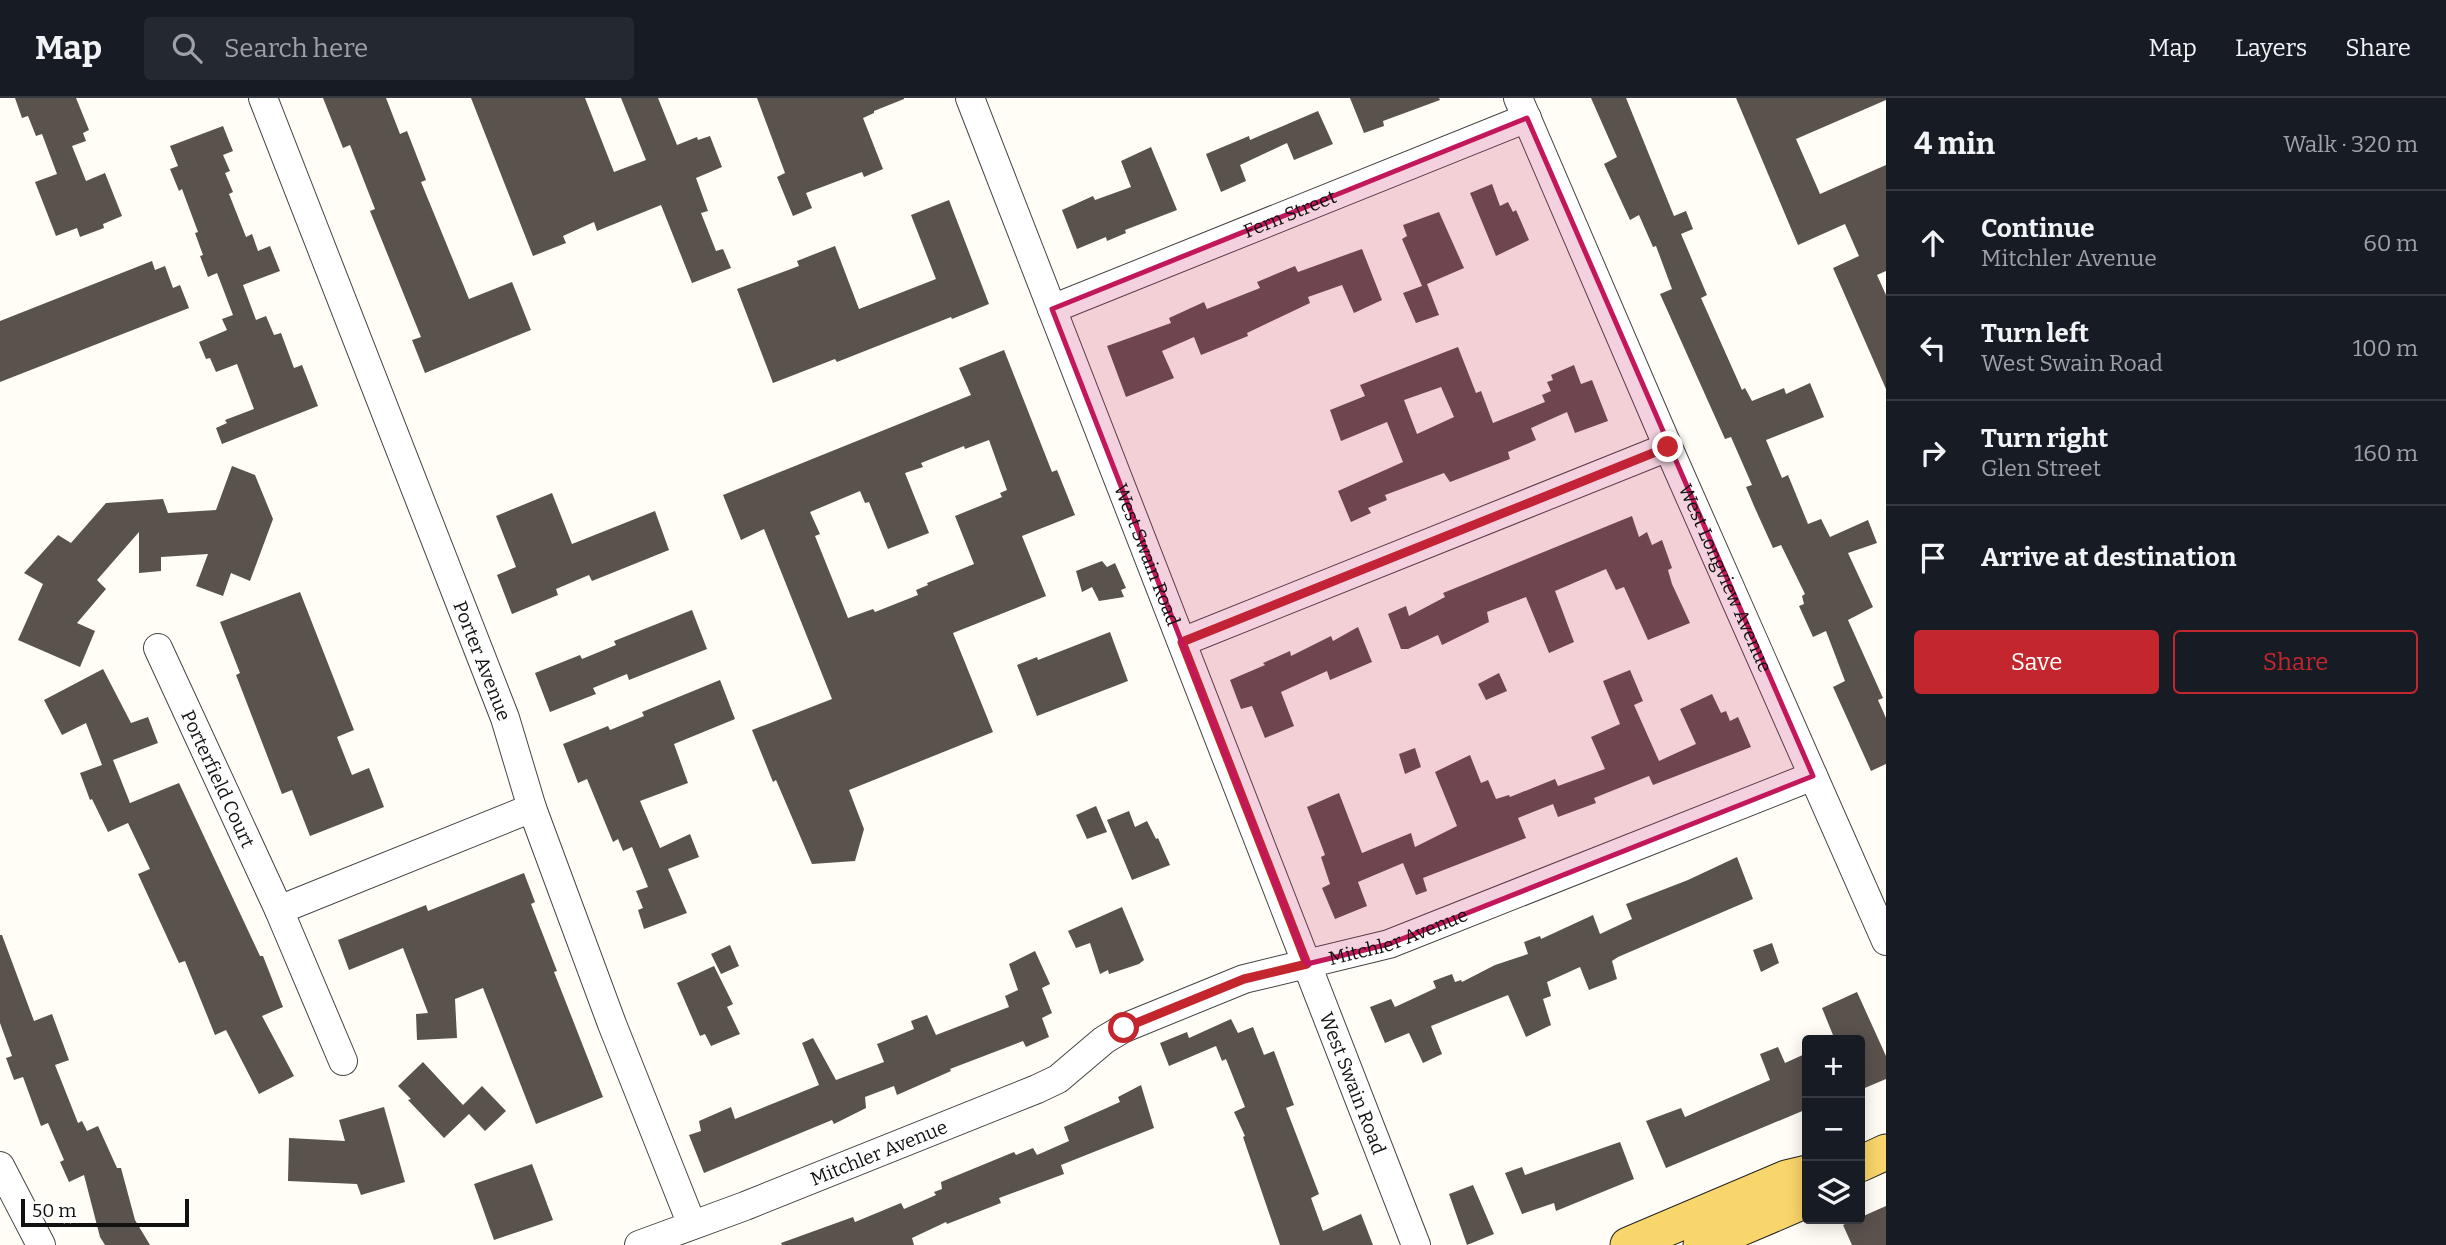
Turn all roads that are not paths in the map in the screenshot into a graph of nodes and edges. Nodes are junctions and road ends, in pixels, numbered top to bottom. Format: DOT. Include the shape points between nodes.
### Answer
graph roads {
  1 [pos="263,98"];
  2 [pos="970,98"];
  3 [pos="1523,108"];
  4 [pos="1052,309"];
  5 [pos="1668,447"];
  6 [pos="1182,642"];
  7 [pos="158,648"];
  8 [pos="1813,776"];
  9 [pos="532,808"];
  10 [pos="279,910"];
  11 [pos="1886,942"];
  12 [pos="1307,964"];
  13 [pos="343,1061"];
  14 [pos="0,1166"];
  15 [pos="1802,1174"];
  16 [pos="1802,1201"];
  17 [pos="692,1225"];
  18 [pos="41,1245"];
  19 [pos="639,1245"];
  20 [pos="1416,1245"];
  21 [pos="1628,1245"];
  22 [pos="1701,1245"];
  1 -- 9 [label="street, Porter Avenue" via="505,718"];
  2 -- 4 [label="street, West Swain Road"];
  3 -- 4 [label="street, Fern Street"];
  3 -- 5 [label="street, West Longview Avenue"];
  4 -- 6 [label="street, West Swain Road"];
  5 -- 6 [label="street"];
  5 -- 8 [label="street, West Longview Avenue"];
  6 -- 12 [label="street, West Swain Road"];
  7 -- 10 [label="street, Porterfield Court"];
  8 -- 11 [label="street, West Longview Avenue"];
  8 -- 12 [label="street, Mitchler Avenue" via="1390,944"];
  9 -- 10 [label="street"];
  9 -- 17 [label="street, Porter Avenue"];
  10 -- 13 [label="street, Porterfield Court"];
  12 -- 17 [label="street, Mitchler Avenue" via="1244,979 1124,1028 1058,1079 1037,1089"];
  12 -- 20 [label="street, West Swain Road"];
  14 -- 18 [label="street"];
  15 -- 21 [label="main road"];
  16 -- 22 [label="main road"];
  17 -- 19 [label="street, Mitchler Avenue"];
}
